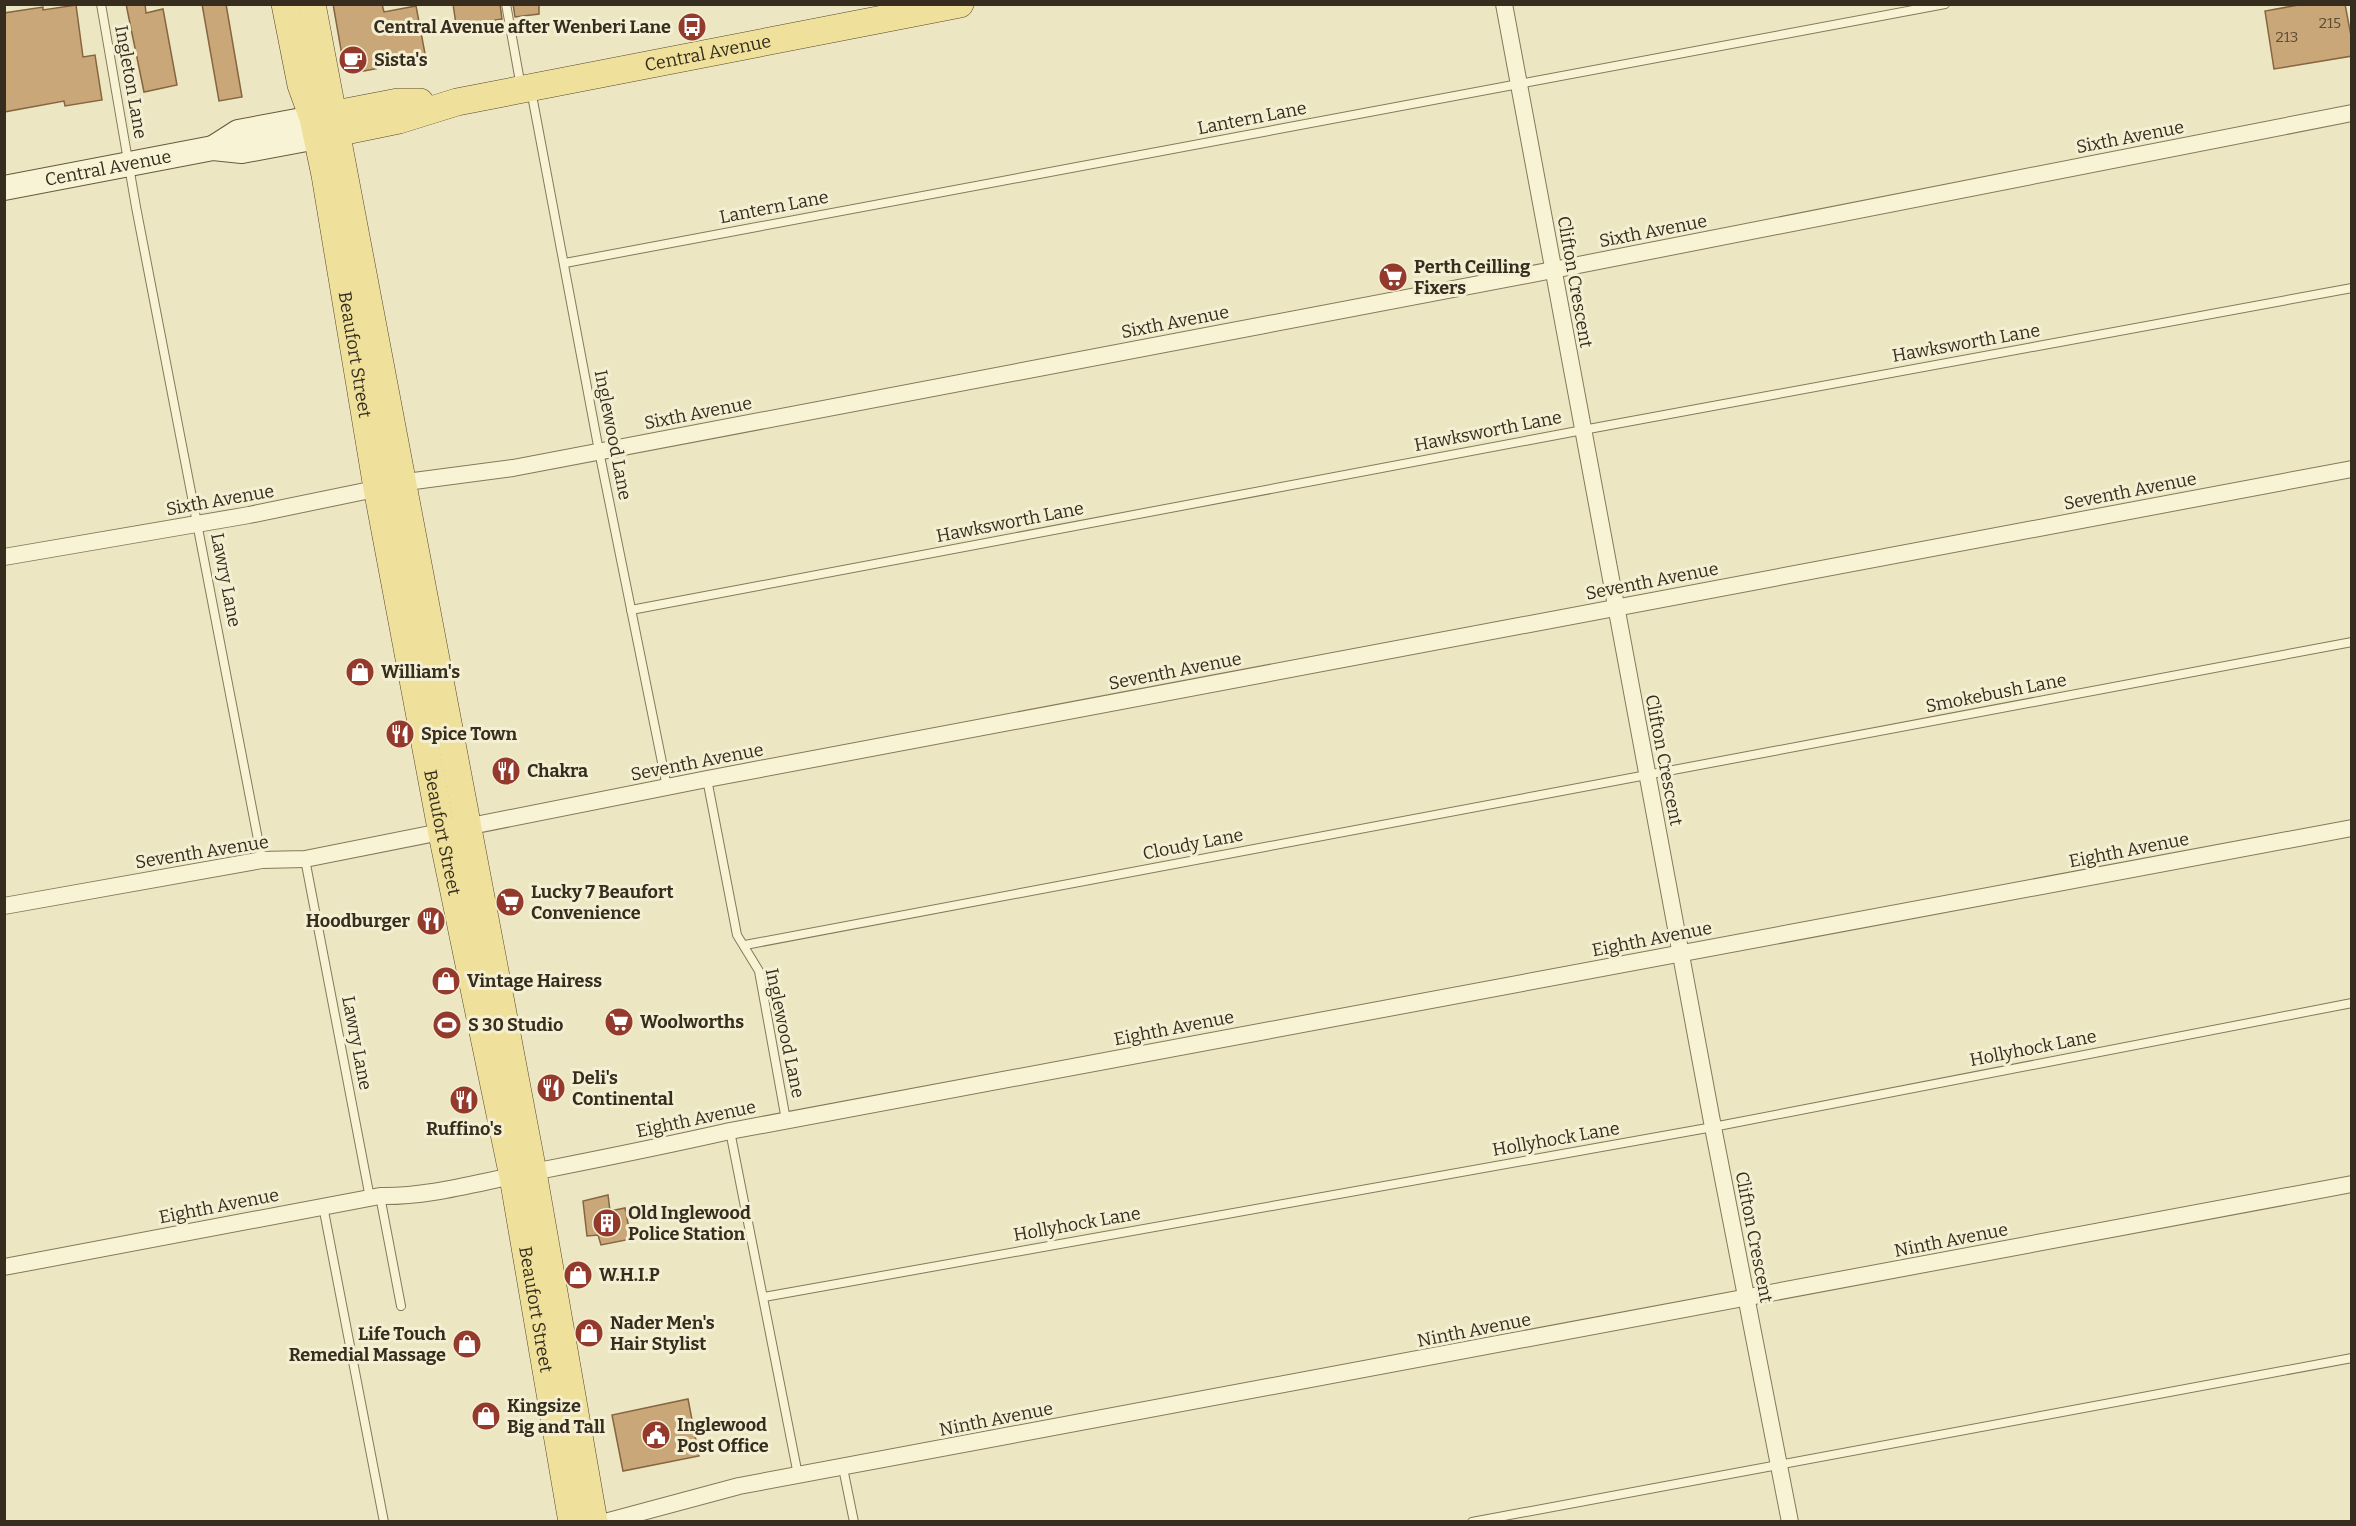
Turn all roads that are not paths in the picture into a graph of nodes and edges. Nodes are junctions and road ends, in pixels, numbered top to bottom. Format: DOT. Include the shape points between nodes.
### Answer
graph roads {
  1 [pos="101,4"];
  2 [pos="285,4"];
  3 [pos="312,4"];
  4 [pos="506,4"];
  5 [pos="960,4"];
  6 [pos="1504,4"];
  7 [pos="1945,4"];
  8 [pos="1518,84"];
  9 [pos="526,89"];
  10 [pos="2352,113"];
  11 [pos="325,126"];
  12 [pos="129,165"];
  13 [pos="4,188"];
  14 [pos="565,263"];
  15 [pos="1553,270"];
  16 [pos="2352,288"];
  17 [pos="1583,430"];
  18 [pos="599,452"];
  19 [pos="2352,469"];
  20 [pos="390,486"];
  21 [pos="198,524"];
  22 [pos="4,557"];
  23 [pos="1616,608"];
  24 [pos="631,610"];
  25 [pos="2352,642"];
  26 [pos="1647,775"];
  27 [pos="707,779"];
  28 [pos="667,787"];
  29 [pos="2352,828"];
  30 [pos="454,830"];
  31 [pos="305,859"];
  32 [pos="262,860"];
  33 [pos="4,906"];
  34 [pos="745,945"];
  35 [pos="1681,953"];
  36 [pos="2352,1003"];
  37 [pos="786,1120"];
  38 [pos="1713,1127"];
  39 [pos="730,1131"];
  40 [pos="523,1174"];
  41 [pos="2352,1184"];
  42 [pos="375,1197"];
  43 [pos="323,1206"];
  44 [pos="4,1267"];
  45 [pos="764,1297"];
  46 [pos="1746,1299"];
  47 [pos="401,1306"];
  48 [pos="2352,1358"];
  49 [pos="1779,1464"];
  50 [pos="843,1468"];
  51 [pos="798,1475"];
  52 [pos="384,1521"];
  53 [pos="572,1521"];
  54 [pos="594,1521"];
  55 [pos="605,1521"];
  56 [pos="854,1521"];
  57 [pos="1472,1521"];
  58 [pos="1790,1521"];
  1 -- 12 [label="lane, Ingleton Lane"];
  2 -- 11 [label="main road, Beaufort Street" via="301,85"];
  3 -- 11 [label="main road, Beaufort Street"];
  4 -- 9 [label="lane, Inglewood Lane"];
  5 -- 9 [label="main road, Central Avenue"];
  6 -- 8 [label="street, Clifton Crescent"];
  7 -- 8 [label="lane, Lantern Lane"];
  8 -- 14 [label="lane, Lantern Lane"];
  8 -- 15 [label="street, Clifton Crescent"];
  9 -- 11 [label="main road, Central Avenue" via="457,102 398,102"];
  9 -- 14 [label="lane, Inglewood Lane"];
  10 -- 15 [label="street, Sixth Avenue"];
  11 -- 12 [label="main road, Central Avenue" via="238,132 213,148"];
  11 -- 20 [label="main road, Beaufort Street"];
  12 -- 13 [label="main road, Central Avenue"];
  12 -- 21 [label="lane, Lawry Lane"];
  14 -- 18 [label="lane, Inglewood Lane"];
  15 -- 17 [label="street, Clifton Crescent"];
  15 -- 18 [label="street, Sixth Avenue"];
  16 -- 17 [label="lane, Hawksworth Lane"];
  17 -- 23 [label="street, Clifton Crescent"];
  17 -- 24 [label="lane, Hawksworth Lane"];
  18 -- 20 [label="street, Sixth Avenue"];
  18 -- 24 [label="lane, Inglewood Lane"];
  19 -- 23 [label="street, Seventh Avenue"];
  20 -- 21 [label="street, Sixth Avenue"];
  20 -- 30 [label="main road, Beaufort Street"];
  21 -- 22 [label="street, Sixth Avenue"];
  21 -- 32 [label="lane, Lawry Lane"];
  23 -- 26 [label="street, Clifton Crescent"];
  23 -- 27 [label="street, Seventh Avenue"];
  24 -- 28 [label="lane, Inglewood Lane"];
  25 -- 26 [label="lane, Smokebush Lane"];
  26 -- 34 [label="lane, Cloudy Lane"];
  26 -- 35 [label="street, Clifton Crescent"];
  27 -- 28 [label="street, Seventh Avenue"];
  27 -- 34 [label="lane, Inglewood Lane" via="737,935"];
  28 -- 30 [label="street, Seventh Avenue"];
  29 -- 35 [label="street, Eighth Avenue"];
  30 -- 31 [label="street, Seventh Avenue"];
  30 -- 40 [label="main road, Beaufort Street"];
  31 -- 32 [label="street, Seventh Avenue"];
  31 -- 42 [label="lane, Lawry Lane"];
  32 -- 33 [label="street, Seventh Avenue"];
  34 -- 37 [label="lane, Inglewood Lane" via="759,971"];
  35 -- 37 [label="street, Eighth Avenue"];
  35 -- 38 [label="street, Clifton Crescent"];
  36 -- 38 [label="lane, Hollyhock Lane"];
  37 -- 39 [label="street, Eighth Avenue"];
  38 -- 45 [label="lane, Hollyhock Lane"];
  38 -- 46 [label="street, Clifton Crescent"];
  39 -- 40 [label="street, Eighth Avenue"];
  39 -- 45 [label="lane"];
  40 -- 42 [label="street, Eighth Avenue" via="405,1197"];
  40 -- 53 [label="main road, Beaufort Street"];
  40 -- 54 [label="main road, Beaufort Street"];
  41 -- 46 [label="street, Ninth Avenue"];
  42 -- 43 [label="street, Eighth Avenue"];
  42 -- 47 [label="lane, Lawry Lane"];
  43 -- 44 [label="street, Eighth Avenue"];
  43 -- 52 [label="lane"];
  45 -- 51 [label="lane"];
  46 -- 49 [label="street, Clifton Crescent"];
  46 -- 50 [label="street, Ninth Avenue"];
  48 -- 49 [label="lane"];
  49 -- 57 [label="lane"];
  49 -- 58 [label="street, Clifton Crescent"];
  50 -- 51 [label="street, Ninth Avenue"];
  50 -- 56 [label="lane"];
  51 -- 55 [label="street, Ninth Avenue"];
}
